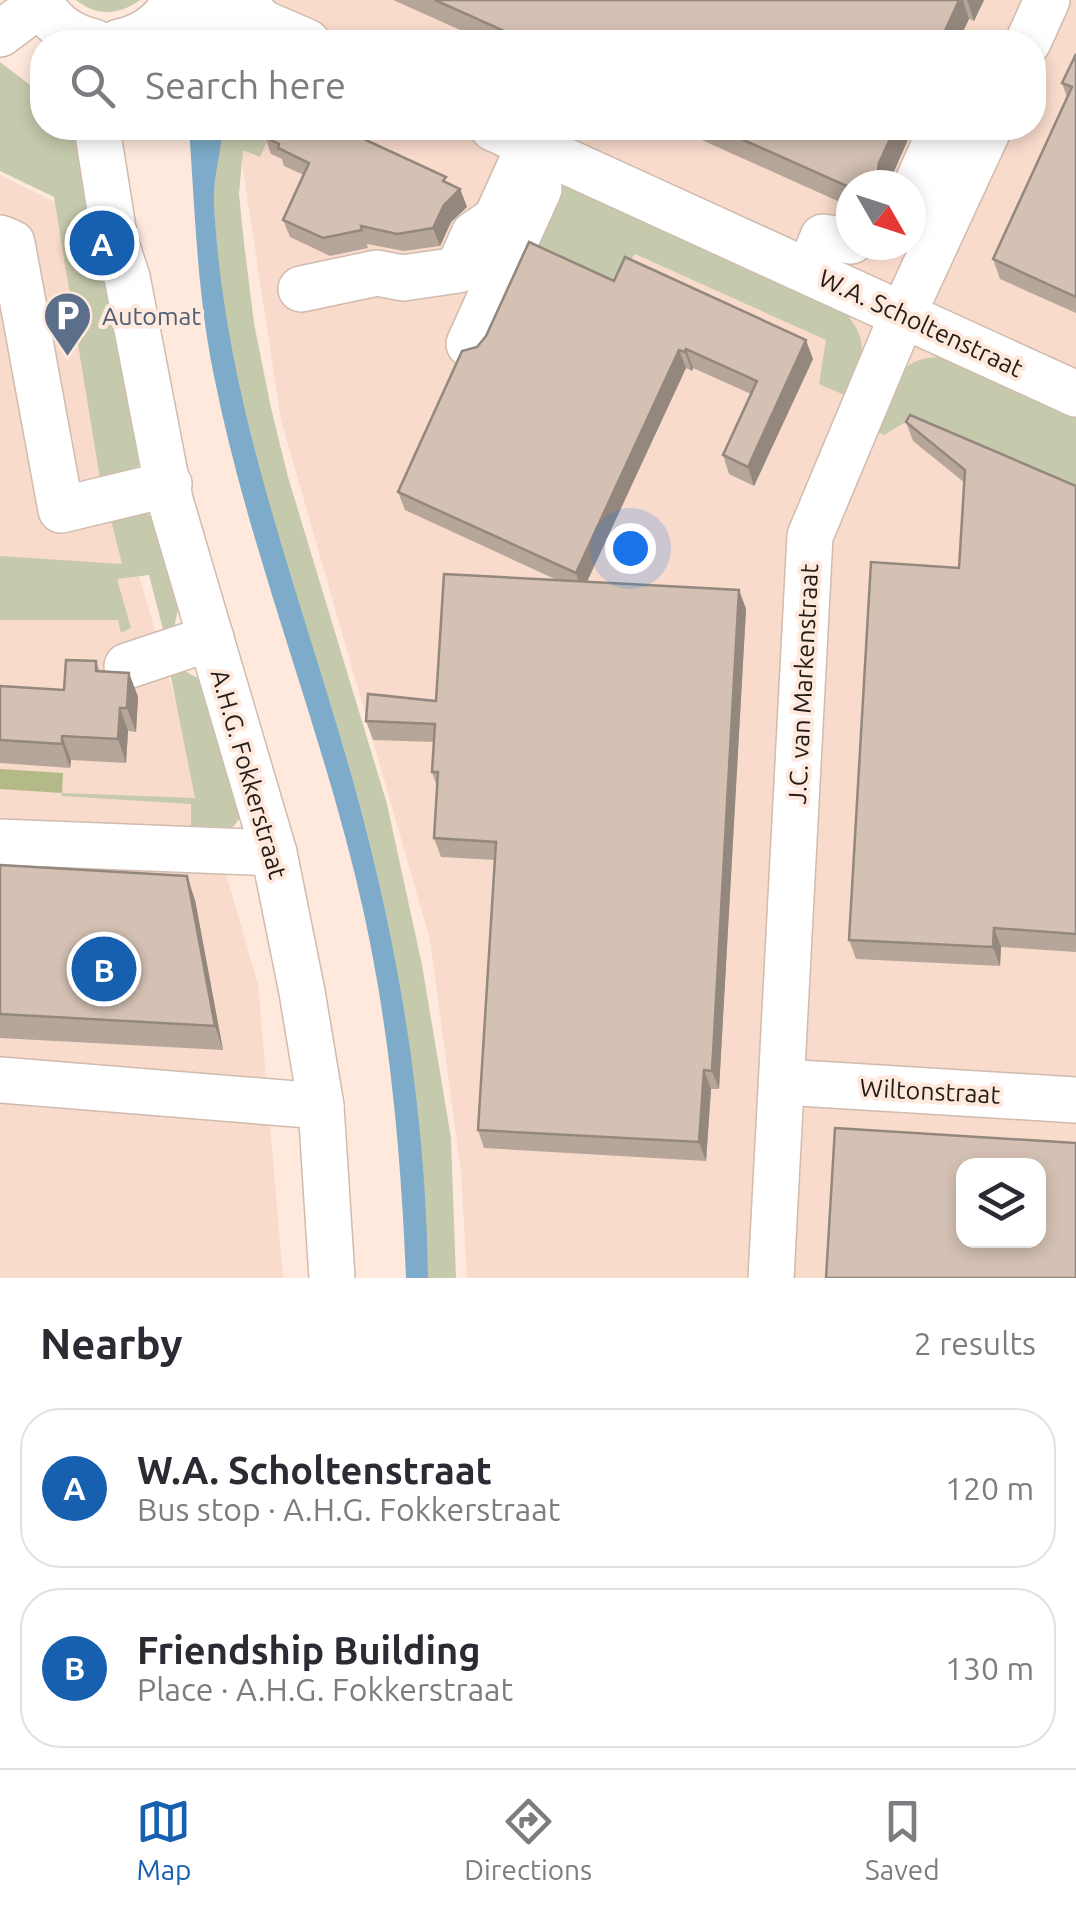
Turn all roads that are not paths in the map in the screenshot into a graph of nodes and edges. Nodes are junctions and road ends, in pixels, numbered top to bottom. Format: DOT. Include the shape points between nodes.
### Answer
graph roads {
  1 [pos="1047,0"];
  2 [pos="40,2"];
  3 [pos="250,12"];
  4 [pos="119,30"];
  5 [pos="128,30"];
  6 [pos="284,30"];
  7 [pos="1033,30"];
  8 [pos="0,34"];
  9 [pos="99,140"];
  10 [pos="129,140"];
  11 [pos="959,141"];
  12 [pos="526,142"];
  13 [pos="926,180"];
  14 [pos="926,228"];
  15 [pos="0,238"];
  16 [pos="836,239"];
  17 [pos="918,260"];
  18 [pos="809,271"];
  19 [pos="127,278"];
  20 [pos="300,289"];
  21 [pos="904,314"];
  22 [pos="469,344"];
  23 [pos="1076,394"];
  24 [pos="169,484"];
  25 [pos="211,638"];
  26 [pos="127,666"];
  27 [pos="0,842"];
  28 [pos="274,852"];
  29 [pos="0,1080"];
  30 [pos="783,1082"];
  31 [pos="1076,1100"];
  32 [pos="320,1106"];
  33 [pos="332,1278"];
  34 [pos="771,1278"];
  1 -- 7 [label="street"];
  2 -- 4 [label="street" via="51,19"];
  2 -- 8 [label="street"];
  3 -- 5 [label="street" via="235,22 188,8"];
  3 -- 6 [label="street"];
  9 -- 19 [label="street, A.H.G. Fokkerstraat"];
  10 -- 19 [label="street, A.H.G. Fokkerstraat"];
  11 -- 13 [label="street"];
  11 -- 14 [label="street, J.C. van Markenstraat"];
  12 -- 18 [label="street, W.A. Scholtenstraat" via="658,183 734,217"];
  12 -- 20 [label="street" via="496,220 474,234 458,270 403,278 376,273"];
  12 -- 22 [label="street"];
  15 -- 24 [label="street" via="12,243 61,510"];
  16 -- 18 [label="street" via="823,238"];
  17 -- 21 [label="street, J.C. van Markenstraat"];
  18 -- 21 [label="street, W.A. Scholtenstraat"];
  19 -- 24 [label="street, A.H.G. Fokkerstraat"];
  21 -- 23 [label="street, W.A. Scholtenstraat"];
  21 -- 30 [label="street, J.C. van Markenstraat" via="810,536"];
  24 -- 25 [label="street, A.H.G. Fokkerstraat"];
  25 -- 26 [label="street"];
  25 -- 28 [label="street, A.H.G. Fokkerstraat"];
  27 -- 28 [label="street"];
  28 -- 32 [label="street, A.H.G. Fokkerstraat"];
  29 -- 32 [label="street"];
  30 -- 31 [label="street, Wiltonstraat"];
  30 -- 34 [label="street, J.C. van Markenstraat"];
  32 -- 33 [label="street, A.H.G. Fokkerstraat"];
}
